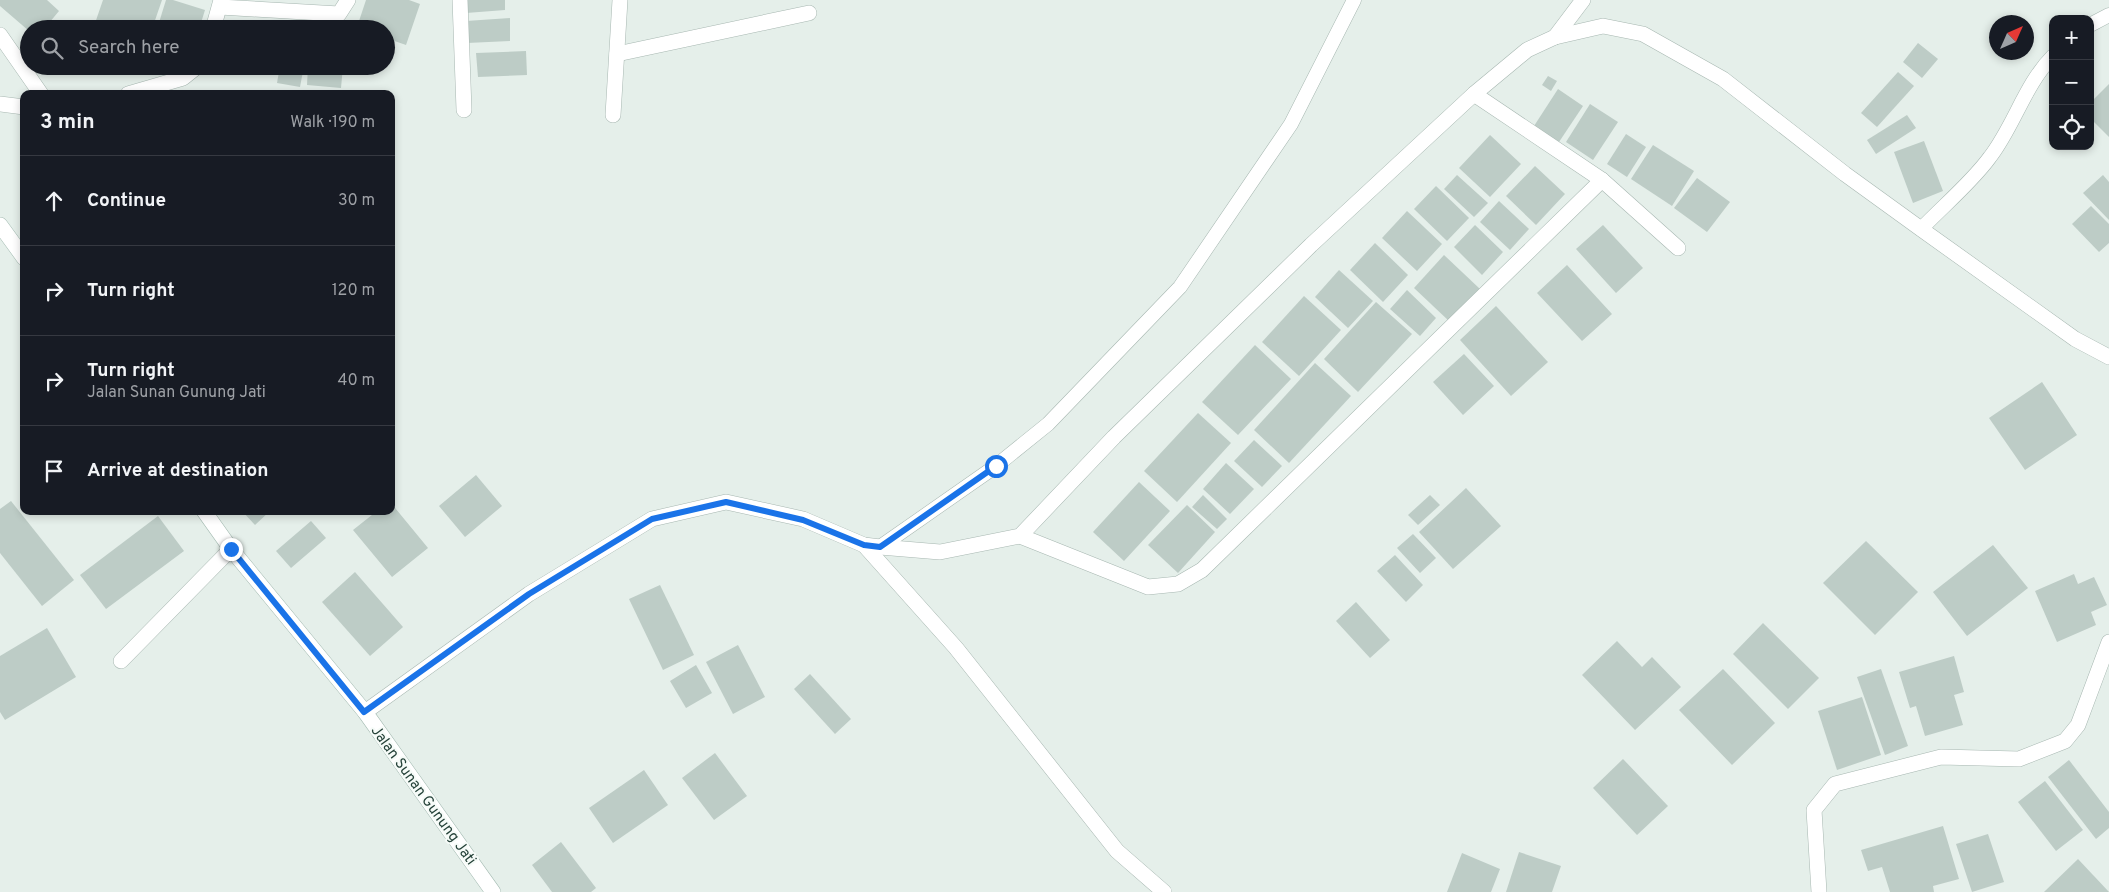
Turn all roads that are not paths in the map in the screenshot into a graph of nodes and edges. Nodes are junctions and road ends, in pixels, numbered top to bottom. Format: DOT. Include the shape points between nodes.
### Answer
graph roads {
  1 [pos="348,0"];
  2 [pos="460,0"];
  3 [pos="620,0"];
  4 [pos="1354,0"];
  5 [pos="1584,0"];
  6 [pos="221,3"];
  7 [pos="809,13"];
  8 [pos="2109,15"];
  9 [pos="216,20"];
  10 [pos="2094,23"];
  11 [pos="0,35"];
  12 [pos="1555,37"];
  13 [pos="617,54"];
  14 [pos="2049,60"];
  15 [pos="20,64"];
  16 [pos="28,75"];
  17 [pos="187,75"];
  18 [pos="38,90"];
  19 [pos="142,90"];
  20 [pos="1474,94"];
  21 [pos="0,104"];
  22 [pos="20,106"];
  23 [pos="464,110"];
  24 [pos="613,115"];
  25 [pos="1602,180"];
  26 [pos="0,225"];
  27 [pos="1920,229"];
  28 [pos="1678,248"];
  29 [pos="20,252"];
  30 [pos="2109,357"];
  31 [pos="207,515"];
  32 [pos="1020,536"];
  33 [pos="864,545"];
  34 [pos="880,547"];
  35 [pos="231,549"];
  36 [pos="2109,642"];
  37 [pos="121,661"];
  38 [pos="364,712"];
  39 [pos="494,892"];
  40 [pos="1164,892"];
  41 [pos="1819,892"];
  1 -- 6 [label="street" via="339,14"];
  2 -- 23 [label="street"];
  3 -- 13 [label="street"];
  4 -- 34 [label="lane" via="1291,124 1180,287 1048,424 996,466"];
  5 -- 12 [label="street"];
  6 -- 9 [label="street"];
  7 -- 13 [label="street"];
  8 -- 10 [label="lane"];
  11 -- 15 [label="street"];
  12 -- 20 [label="street" via="1527,50"];
  12 -- 27 [label="street" via="1603,26 1643,34 1723,78"];
  13 -- 24 [label="street"];
  14 -- 27 [label="lane" via="1990,158"];
  16 -- 18 [label="street"];
  17 -- 19 [label="street"];
  20 -- 25 [label="street"];
  20 -- 32 [label="street" via="1297,259 1114,437"];
  21 -- 22 [label="street"];
  25 -- 28 [label="street"];
  25 -- 32 [label="street" via="1202,570 1178,584 1148,587"];
  26 -- 29 [label="street"];
  27 -- 30 [label="street" via="2075,339"];
  31 -- 35 [label="street, Jalan Sunan Gunung Jati"];
  32 -- 34 [label="street" via="940,552"];
  33 -- 34 [label="street"];
  33 -- 38 [label="street" via="803,520 726,502 652,519 529,594"];
  33 -- 40 [label="street" via="956,648 1117,851"];
  35 -- 37 [label="street"];
  35 -- 38 [label="street, Jalan Sunan Gunung Jati"];
  36 -- 41 [label="street" via="2078,725 2065,741 2020,759 1941,757 1836,784 1814,810"];
  38 -- 39 [label="street, Jalan Sunan Gunung Jati"];
}
